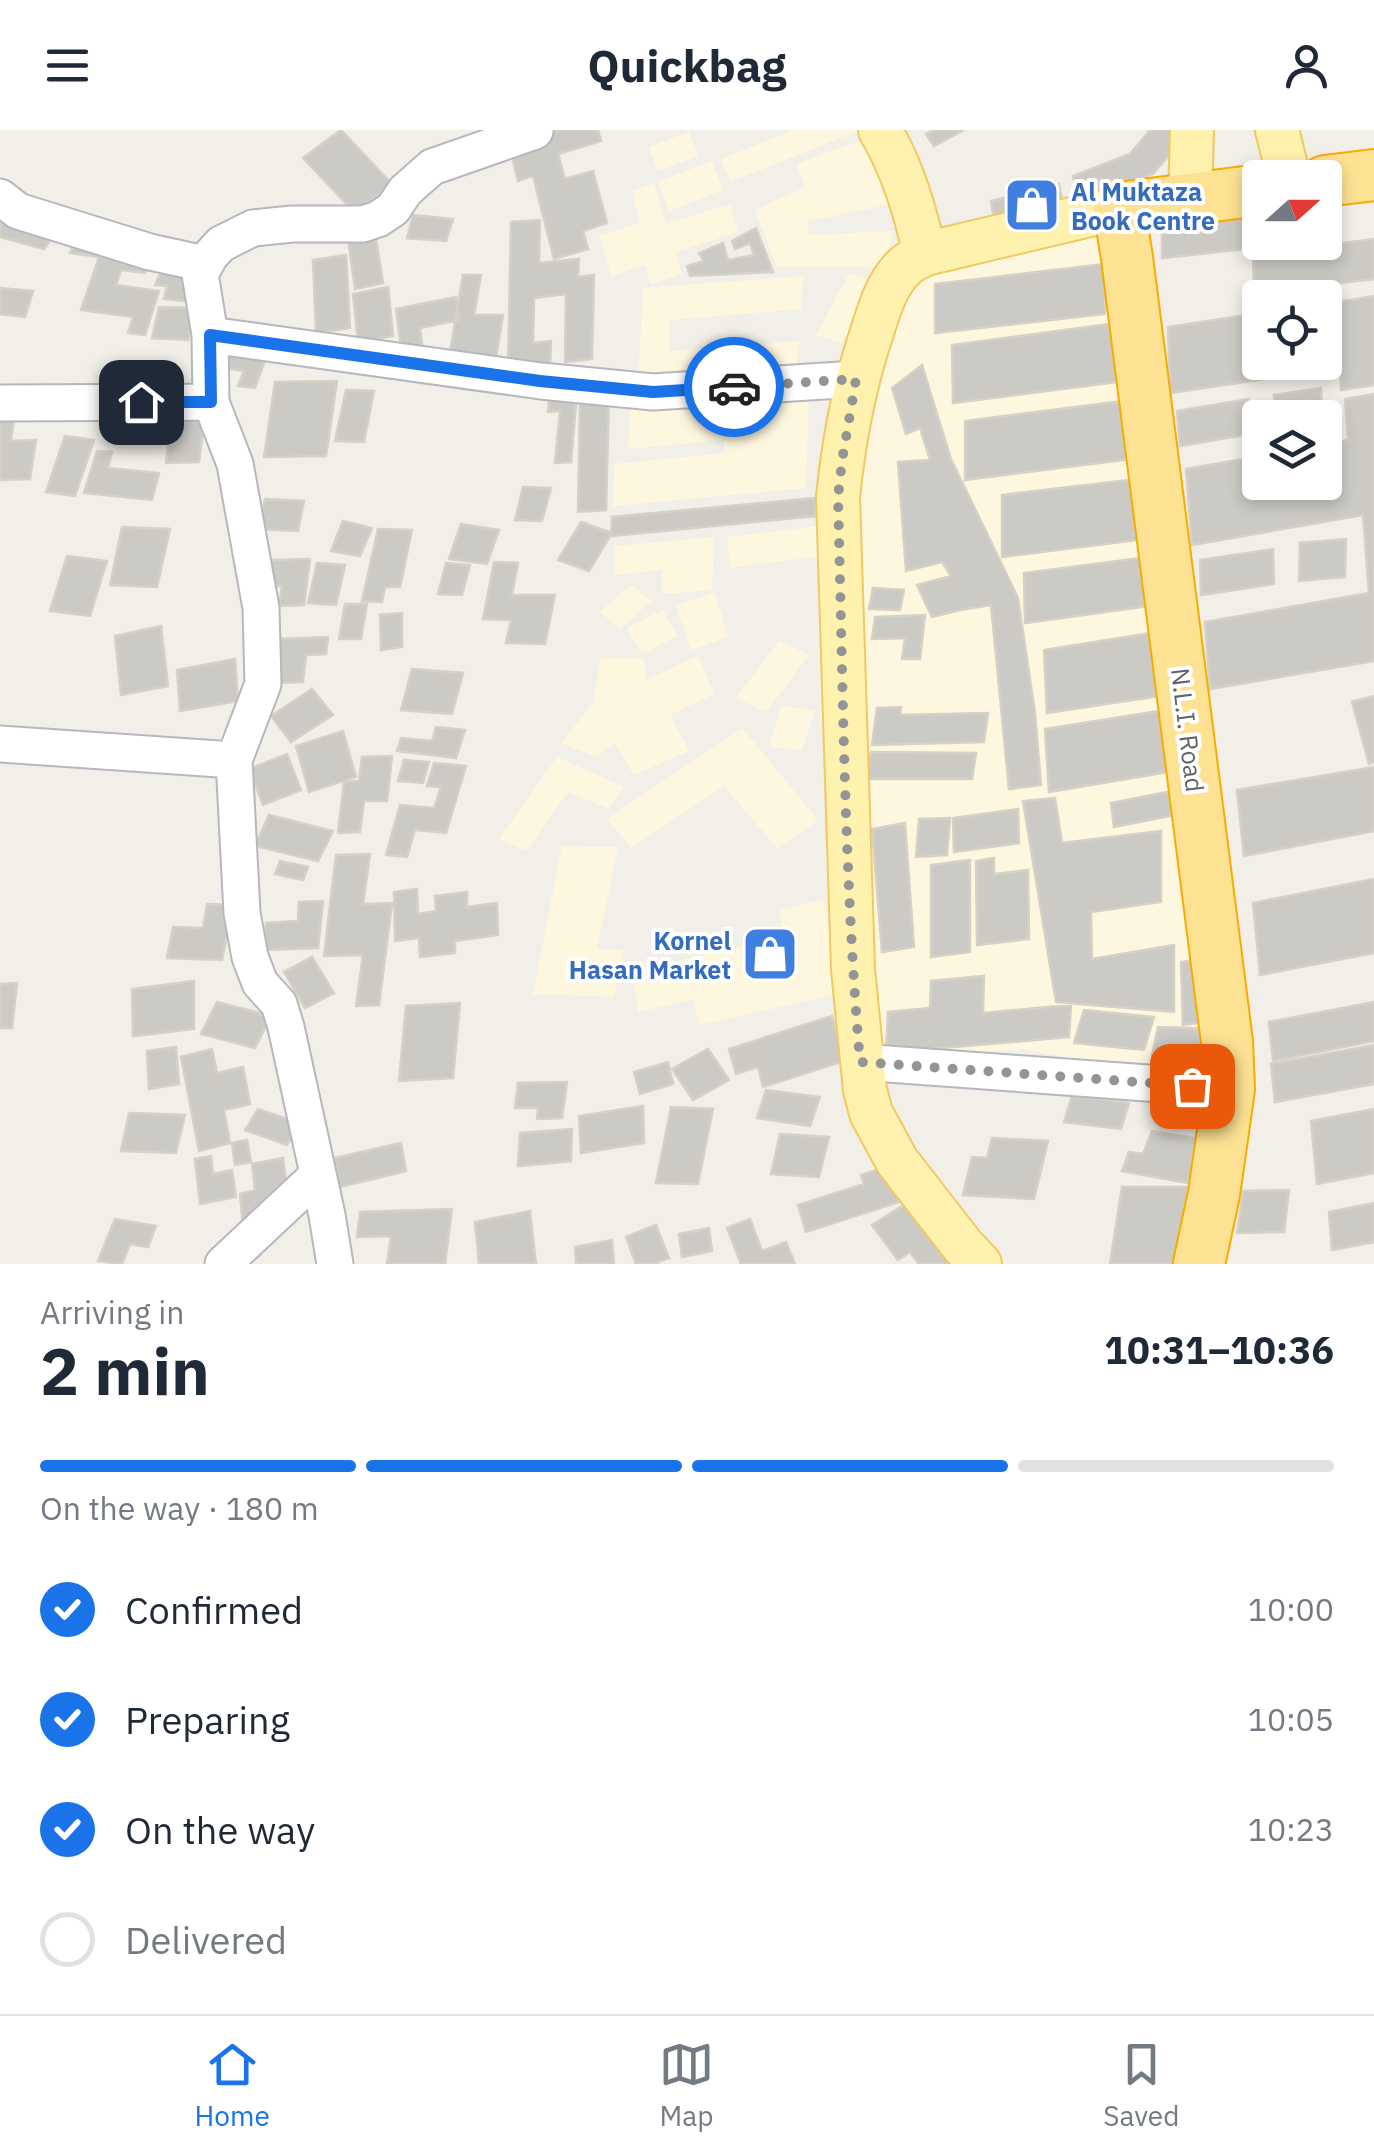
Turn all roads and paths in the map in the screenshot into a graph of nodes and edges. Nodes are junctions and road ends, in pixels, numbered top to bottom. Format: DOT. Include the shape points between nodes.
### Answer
graph roads {
  1 [pos="880,130"];
  2 [pos="1192,130"];
  3 [pos="1278,130"];
  4 [pos="535,132"];
  5 [pos="1285,160"];
  6 [pos="1374,175"];
  7 [pos="1342,179"];
  8 [pos="1242,193"];
  9 [pos="0,197"];
  10 [pos="1190,200"];
  11 [pos="1119,208"];
  12 [pos="924,254"];
  13 [pos="205,264"];
  14 [pos="210,335"];
  15 [pos="856,379"];
  16 [pos="211,402"];
  17 [pos="0,403"];
  18 [pos="0,744"];
  19 [pos="234,760"];
  20 [pos="860,1062"];
  21 [pos="1229,1089"];
  22 [pos="318,1175"];
  23 [pos="1199,1258"];
  24 [pos="223,1264"];
  25 [pos="335,1264"];
  26 [pos="980,1264"];
  1 -- 12 [label="main road" via="906,185"];
  2 -- 10 [label="main road"];
  3 -- 5 [label="main road"];
  4 -- 13 [label="street" via="432,167 378,219 253,228 221,244"];
  6 -- 7 [label="highway"];
  8 -- 10 [label="highway"];
  9 -- 13 [label="street" via="18,211"];
  10 -- 11 [label="highway"];
  11 -- 12 [label="main road"];
  11 -- 21 [label="highway, N.L.I. Road"];
  12 -- 15 [label="main road" via="891,282"];
  13 -- 14 [label="street" via="200,274"];
  14 -- 15 [label="street" via="653,392"];
  14 -- 16 [label="street"];
  15 -- 20 [label="main road" via="838,497"];
  16 -- 17 [label="street"];
  16 -- 19 [label="street" via="235,464 261,608 263,684"];
  18 -- 19 [label="street"];
  19 -- 22 [label="street" via="250,956 260,983 279,1004"];
  20 -- 21 [label="street"];
  20 -- 26 [label="main road" via="872,1113 897,1161"];
  21 -- 23 [label="highway, N.L.I. Road"];
  22 -- 24 [label="street"];
  22 -- 25 [label="street"];
}
